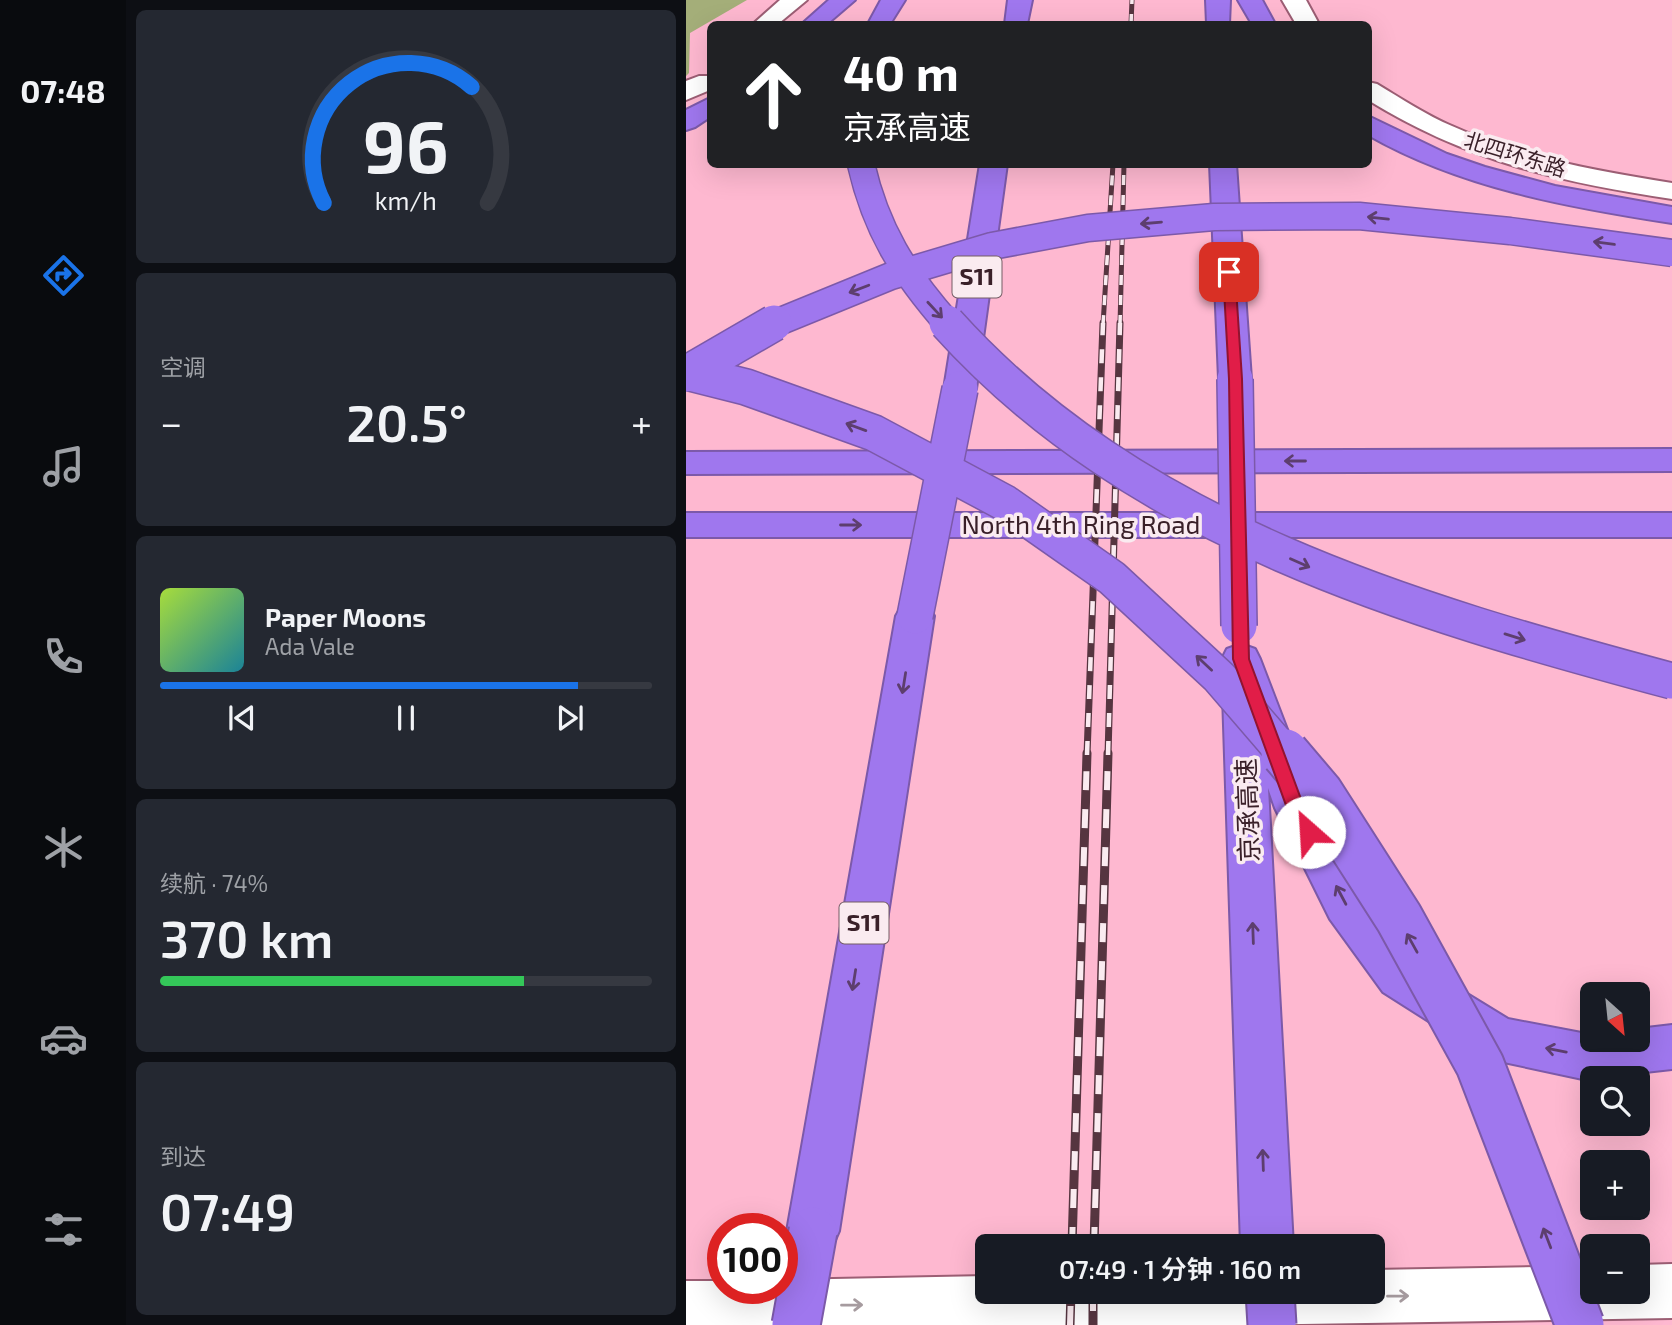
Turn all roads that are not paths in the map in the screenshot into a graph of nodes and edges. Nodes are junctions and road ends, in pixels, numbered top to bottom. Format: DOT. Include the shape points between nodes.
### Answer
graph roads {
  1 [pos="795,0"];
  2 [pos="843,0"];
  3 [pos="893,0"];
  4 [pos="1020,0"];
  5 [pos="1218,0"];
  6 [pos="1250,0"];
  7 [pos="1294,0"];
  8 [pos="768,21"];
  9 [pos="817,21"];
  10 [pos="881,21"];
  11 [pos="1016,21"];
  12 [pos="1218,21"];
  13 [pos="1261,21"];
  14 [pos="1305,21"];
  15 [pos="705,91"];
  16 [pos="1372,91"];
  17 [pos="686,122"];
  18 [pos="1372,126"];
  19 [pos="862,168"];
  20 [pos="993,168"];
  21 [pos="1223,168"];
  22 [pos="1672,191"];
  23 [pos="1672,215"];
  24 [pos="1672,253"];
  25 [pos="686,373"];
  26 [pos="1672,460"];
  27 [pos="686,463"];
  28 [pos="686,525"];
  29 [pos="1672,526"];
  30 [pos="1240,643"];
  31 [pos="1672,681"];
  32 [pos="1672,1047"];
  33 [pos="1266,1234"];
  34 [pos="1672,1291"];
  35 [pos="1271,1304"];
  36 [pos="686,1308"];
  37 [pos="796,1325"];
  38 [pos="1272,1325"];
  39 [pos="1580,1325"];
  1 -- 8 [label="street"];
  2 -- 9 [label="highway"];
  3 -- 10 [label="highway"];
  4 -- 11 [label="highway"];
  5 -- 12 [label="highway"];
  6 -- 13 [label="highway"];
  7 -- 14 [label="street"];
  15 -- 17 [label="highway"];
  16 -- 22 [label="street, 北四环东路" via="1444,133 1524,161"];
  18 -- 23 [label="highway" via="1443,161 1539,190"];
  19 -- 31 [label="highway, one-way, bridge" via="867,197 888,249 935,310 994,374 1075,439 1166,497 1305,565 1436,613"];
  20 -- 37 [label="highway, S11, one-way, bridge" via="960,389 915,616"];
  21 -- 30 [label="highway, 京承高速, bridge" via="1236,379"];
  24 -- 25 [label="highway, one-way, bridge" via="1359,216 1214,217 1088,228 992,246 891,276 777,321"];
  39 -- 25 [label="highway, one-way, bridge" via="1480,1065 1399,918 1319,793 1219,677 1112,578 1005,503 874,433 746,387"];
  26 -- 27 [label="highway, one-way"];
  28 -- 29 [label="highway, one-way"];
  32 -- 30 [label="highway, one-way" via="1592,1058 1499,1039 1399,977 1346,905 1296,808"];
  33 -- 30 [label="highway, 京承高速, one-way"];
  36 -- 34 [label="street, one-way"];
  35 -- 38 [label="highway, bridge"];
}
